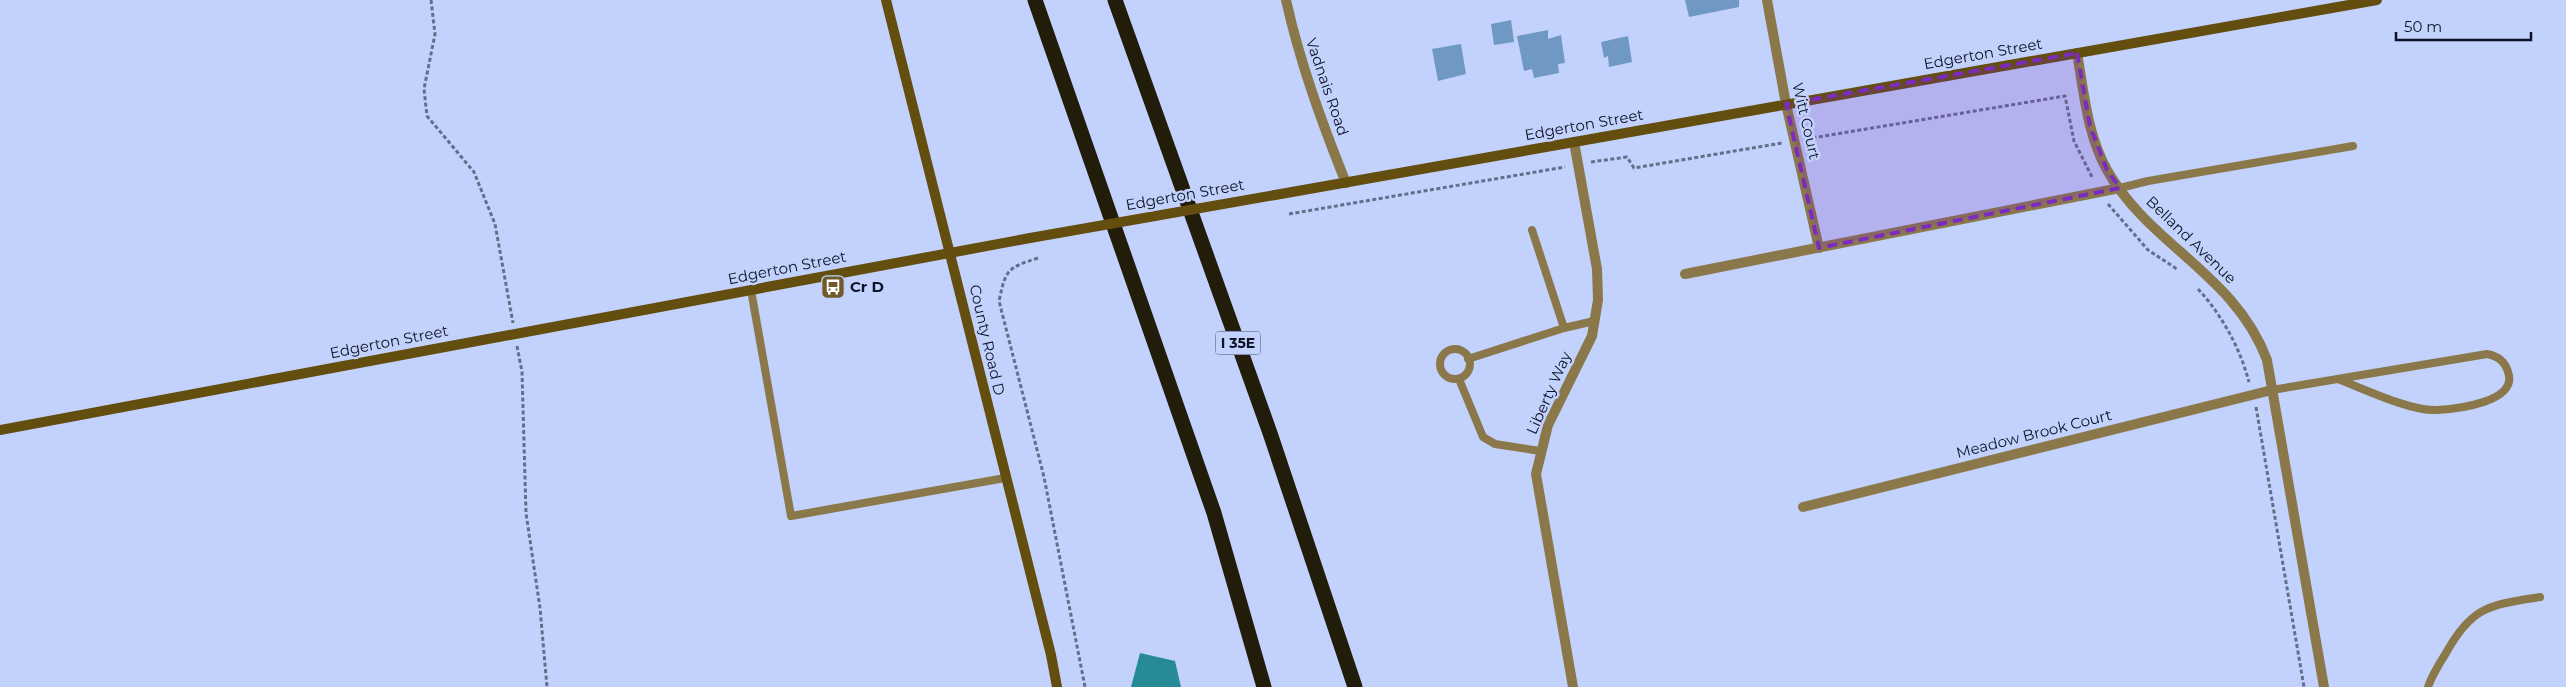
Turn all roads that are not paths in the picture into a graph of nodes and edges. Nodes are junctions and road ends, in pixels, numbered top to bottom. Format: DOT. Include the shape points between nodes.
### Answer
graph roads {
  1 [pos="886,0"];
  2 [pos="1035,0"];
  3 [pos="1116,0"];
  4 [pos="1286,0"];
  5 [pos="1767,0"];
  6 [pos="2378,0"];
  7 [pos="2077,53"];
  8 [pos="1786,104"];
  9 [pos="1574,142"];
  10 [pos="2353,146"];
  11 [pos="1346,183"];
  12 [pos="2120,188"];
  13 [pos="1532,230"];
  14 [pos="1819,248"];
  15 [pos="951,252"];
  16 [pos="1685,274"];
  17 [pos="751,290"];
  18 [pos="1594,321"];
  19 [pos="1564,328"];
  20 [pos="1468,358"];
  21 [pos="1459,379"];
  22 [pos="2338,379"];
  23 [pos="2272,390"];
  24 [pos="0,430"];
  25 [pos="1540,451"];
  26 [pos="1005,478"];
  27 [pos="1803,507"];
  28 [pos="2540,597"];
  29 [pos="1057,687"];
  30 [pos="1264,687"];
  31 [pos="1355,687"];
  32 [pos="1572,687"];
  33 [pos="2324,687"];
  34 [pos="2428,687"];
  1 -- 15 [label="street, County Road D"];
  2 -- 30 [label="highway" via="1211,504"];
  3 -- 31 [label="highway, I 35E" via="1270,433"];
  4 -- 11 [label="street, Vadnais Road" via="1316,105"];
  5 -- 8 [label="street, Witt Court"];
  6 -- 7 [label="street, Edgerton Street"];
  7 -- 8 [label="street, Edgerton Street"];
  7 -- 12 [label="street, Belland Avenue" via="2090,126 2107,170"];
  8 -- 9 [label="street, Edgerton Street"];
  8 -- 14 [label="street, Witt Court"];
  9 -- 11 [label="street, Edgerton Street"];
  9 -- 18 [label="street, Liberty Way" via="1597,269 1598,300"];
  10 -- 12 [label="lane"];
  11 -- 15 [label="street, Edgerton Street, bridge"];
  12 -- 14 [label="street"];
  12 -- 23 [label="street, Belland Avenue" via="2147,221 2202,269 2235,305 2261,345"];
  13 -- 19 [label="lane"];
  14 -- 16 [label="street"];
  15 -- 17 [label="street, Edgerton Street"];
  15 -- 26 [label="street, County Road D"];
  17 -- 24 [label="street, Edgerton Street"];
  17 -- 26 [label="lane" via="791,516"];
  18 -- 19 [label="lane"];
  18 -- 25 [label="street, Liberty Way" via="1592,336 1548,425"];
  19 -- 20 [label="lane"];
  20 -- 21 [label="lane" via="1467,373"];
  20 -- 21 [label="lane" via="1458,350 1448,351 1442,357 1440,366 1445,375"];
  21 -- 25 [label="lane" via="1483,437 1495,444"];
  22 -- 22 [label="lane" via="2388,399 2435,410 2495,399 2506,390 2510,377 2498,356 2487,354"];
  22 -- 23 [label="lane"];
  23 -- 27 [label="street, Meadow Brook Court"];
  23 -- 33 [label="street, Belland Avenue"];
  25 -- 32 [label="street, Liberty Way" via="1536,474 1539,502"];
  26 -- 29 [label="street, County Road D"];
  28 -- 34 [label="lane" via="2497,604 2473,615 2456,634"];
}
